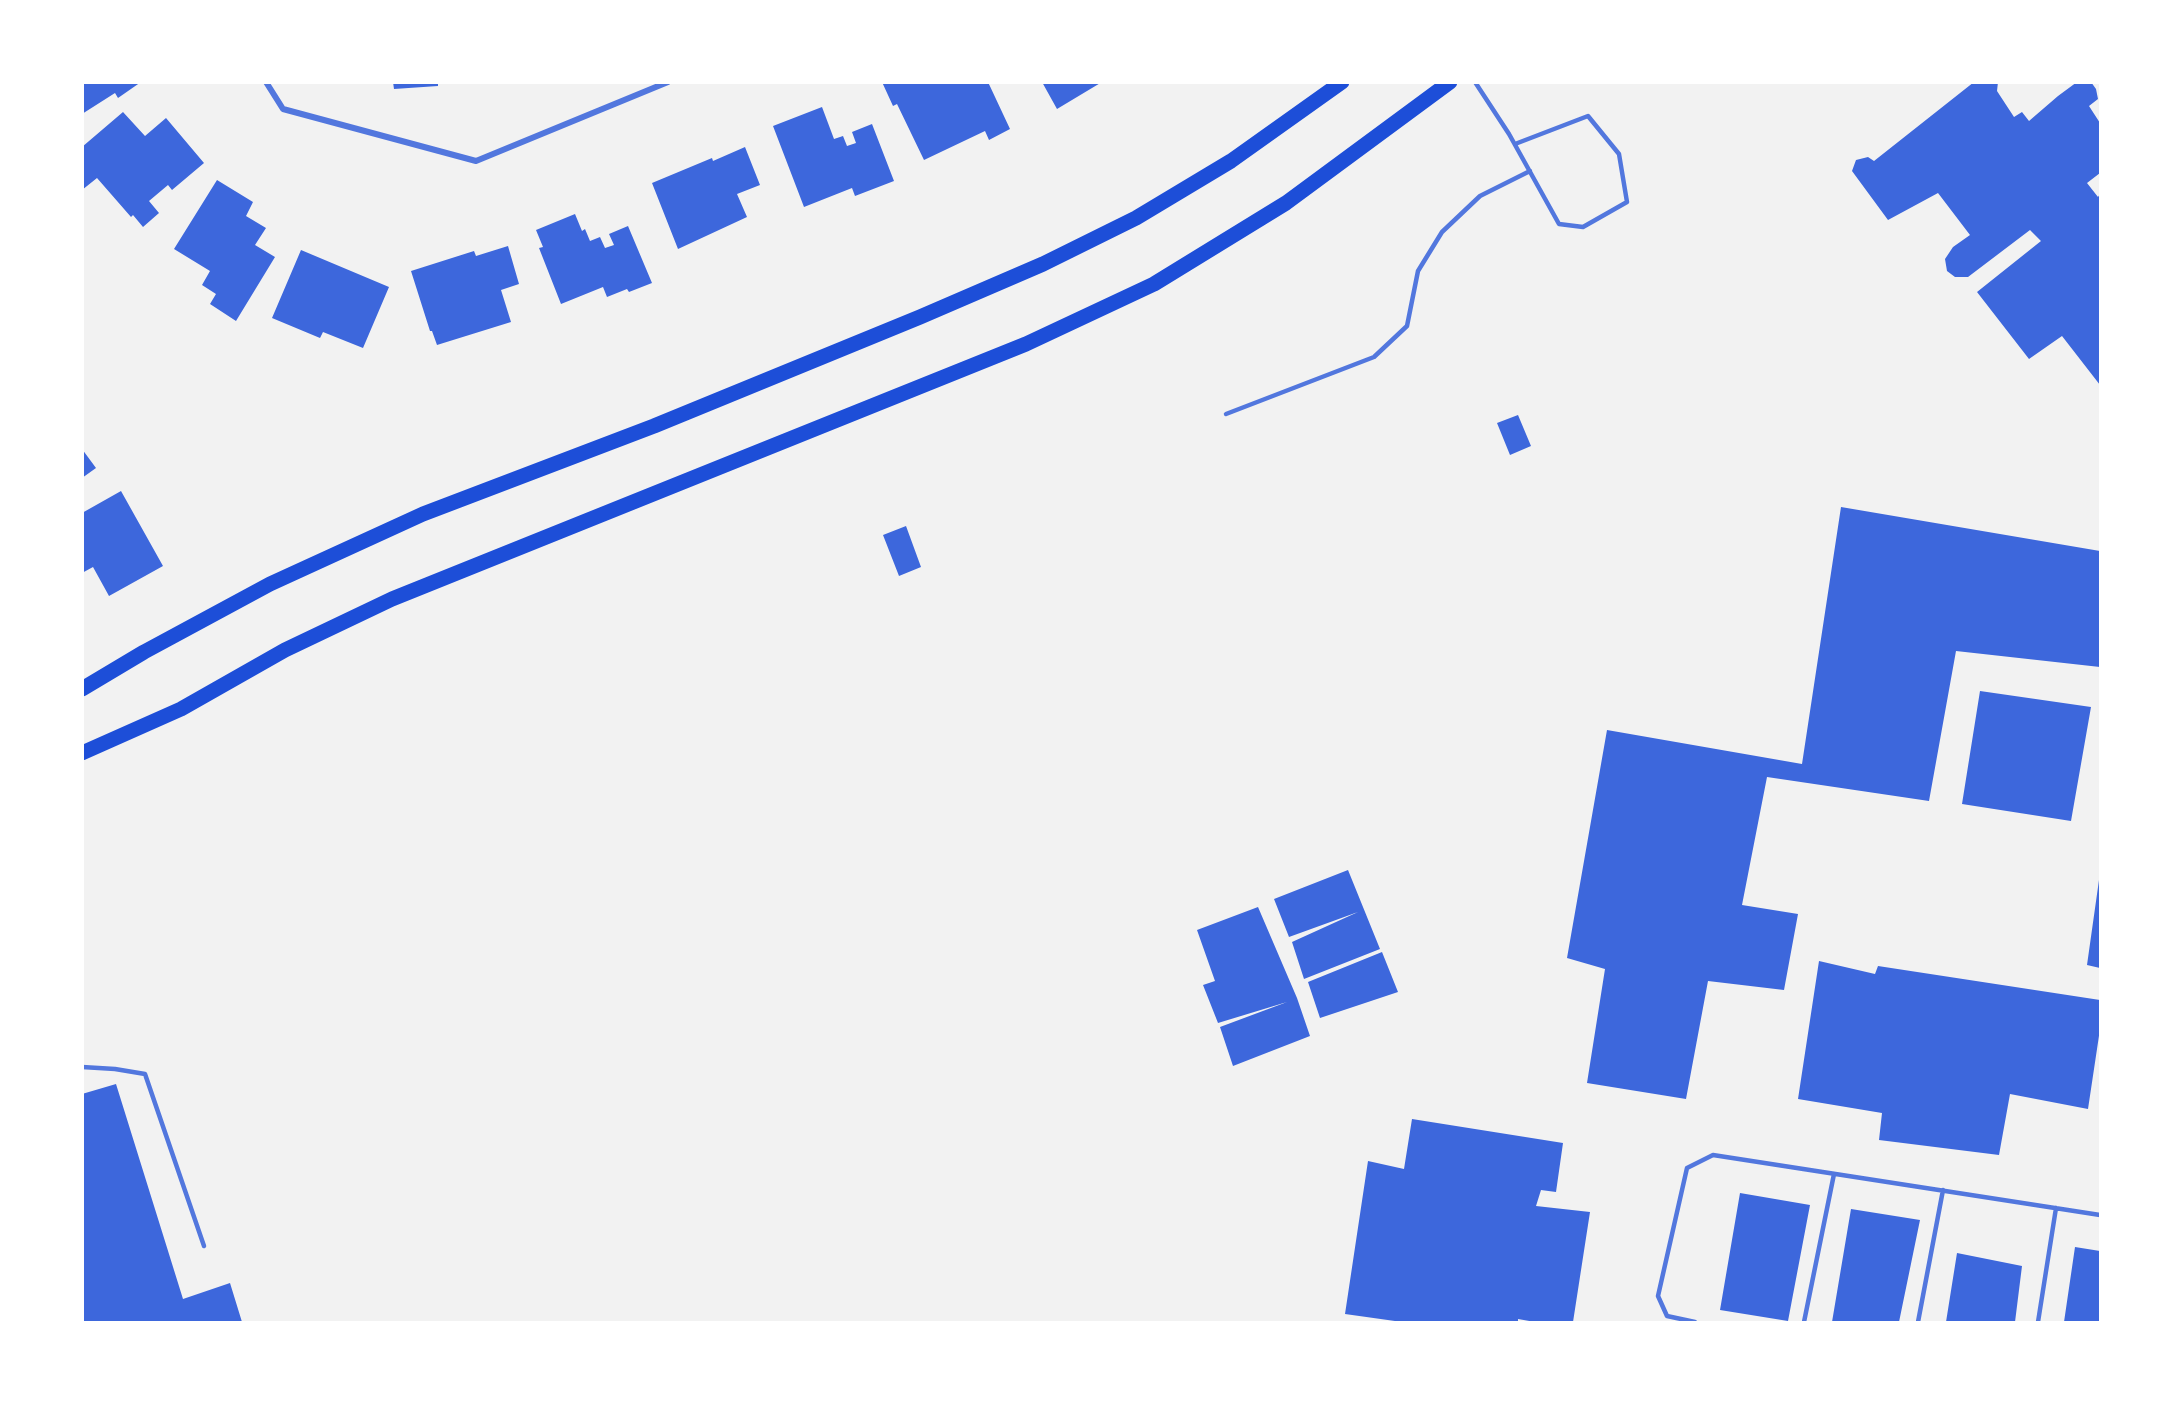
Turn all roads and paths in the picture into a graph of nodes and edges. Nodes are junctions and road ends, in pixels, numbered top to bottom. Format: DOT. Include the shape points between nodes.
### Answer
graph roads {
  1 [pos="266,82"];
  2 [pos="668,82"];
  3 [pos="1342,82"];
  4 [pos="1450,82"];
  5 [pos="1474,82"];
  6 [pos="1515,144"];
  7 [pos="1530,171"];
  8 [pos="1226,414"];
  9 [pos="82,689"];
  10 [pos="82,753"];
  11 [pos="82,1067"];
  12 [pos="1834,1174"];
  13 [pos="1943,1190"];
  14 [pos="2056,1208"];
  15 [pos="2100,1215"];
  16 [pos="204,1246"];
  17 [pos="1695,1323"];
  18 [pos="1804,1323"];
  19 [pos="1918,1323"];
  20 [pos="2038,1323"];
  1 -- 2 [label="street" via="283,109 476,161"];
  3 -- 9 [label="main road" via="1231,160 1146,212 1043,264 654,426 423,514 270,584"];
  4 -- 10 [label="main road" via="1286,203 1154,284 1026,344 392,599 285,650 181,709"];
  5 -- 6 [label="lane"];
  6 -- 7 [label="lane"];
  6 -- 7 [label="lane" via="1588,116 1619,154 1627,202 1583,227 1559,224"];
  7 -- 8 [label="lane" via="1480,196 1442,232 1418,271 1407,326 1374,357"];
  11 -- 16 [label="lane" via="145,1074"];
  12 -- 13 [label="lane"];
  12 -- 17 [label="lane" via="1713,1155 1687,1168 1658,1296 1667,1316"];
  12 -- 18 [label="lane"];
  13 -- 14 [label="lane"];
  13 -- 19 [label="lane"];
  14 -- 15 [label="lane"];
  14 -- 20 [label="lane"];
}
